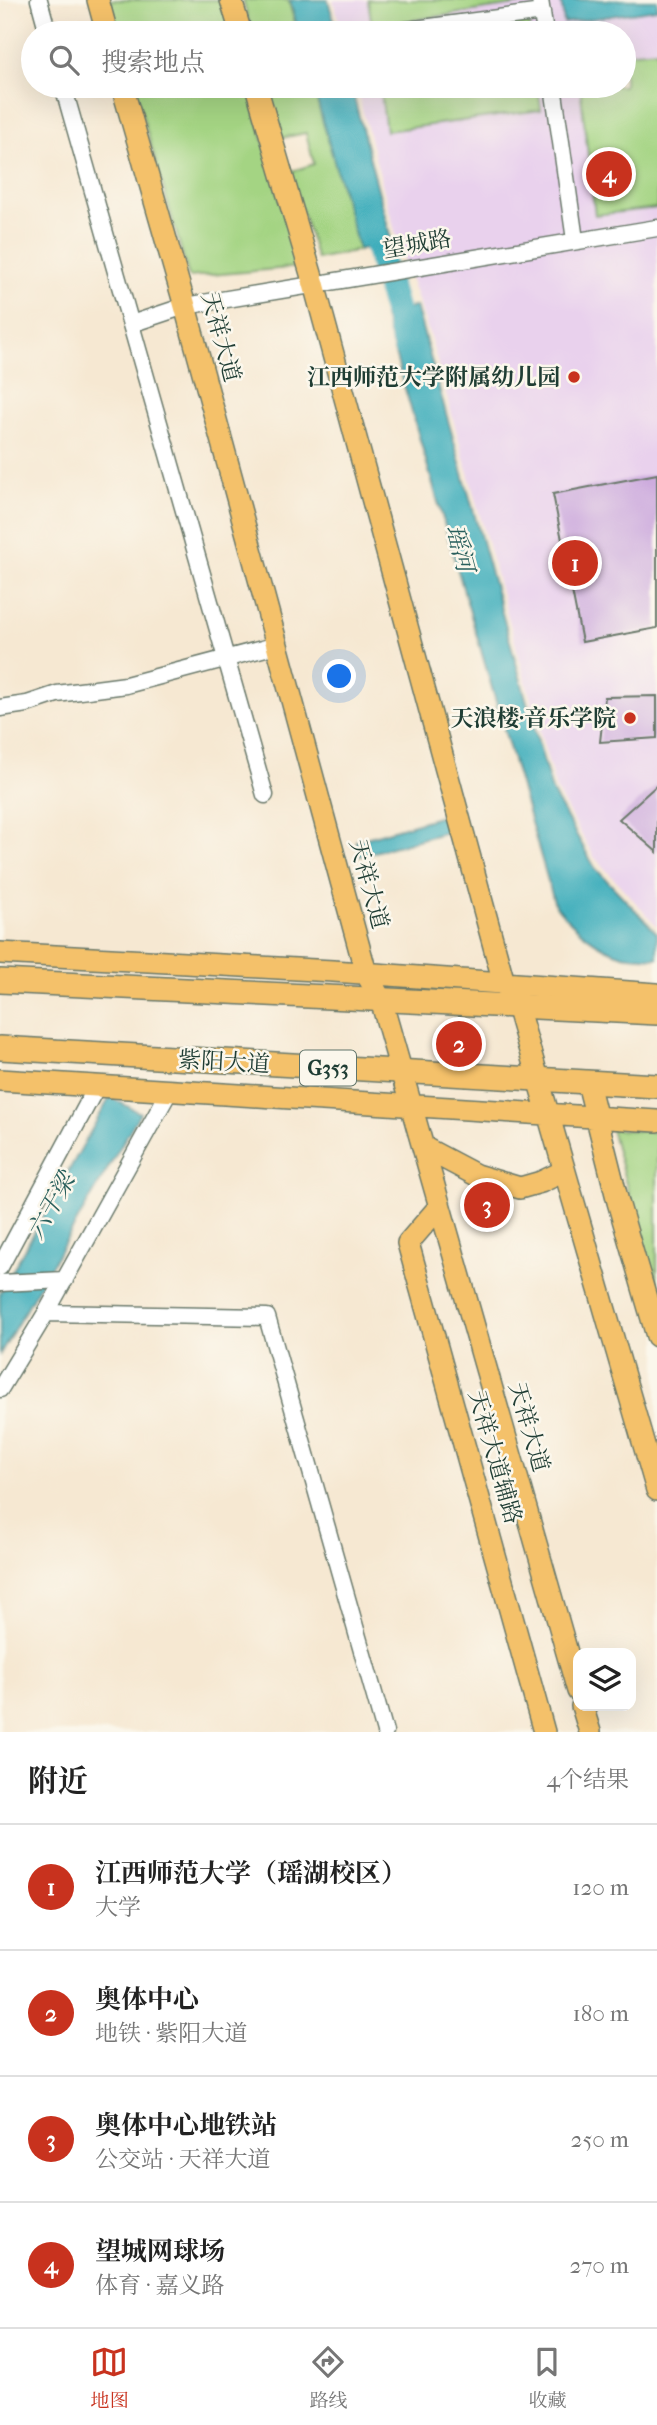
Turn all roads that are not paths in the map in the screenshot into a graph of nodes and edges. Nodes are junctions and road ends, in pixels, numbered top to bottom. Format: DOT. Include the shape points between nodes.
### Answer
graph roads {
  1 [pos="39,0"];
  2 [pos="98,0"];
  3 [pos="231,0"];
  4 [pos="541,6"];
  5 [pos="45,21"];
  6 [pos="104,21"];
  7 [pos="237,21"];
  8 [pos="454,21"];
  9 [pos="66,98"];
  10 [pos="125,98"];
  11 [pos="260,98"];
  12 [pos="554,98"];
  13 [pos="657,228"];
  14 [pos="575,240"];
  15 [pos="323,283"];
  16 [pos="185,306"];
  17 [pos="131,324"];
  18 [pos="277,645"];
  19 [pos="226,659"];
  20 [pos="0,708"];
  21 [pos="265,795"];
  22 [pos="0,953"];
  23 [pos="366,973"];
  24 [pos="0,981"];
  25 [pos="503,983"];
  26 [pos="657,994"];
  27 [pos="380,1000"];
  28 [pos="517,1006"];
  29 [pos="657,1013"];
  30 [pos="0,1048"];
  31 [pos="401,1072"];
  32 [pos="0,1080"];
  33 [pos="539,1080"];
  34 [pos="588,1083"];
  35 [pos="97,1086"];
  36 [pos="657,1086"];
  37 [pos="170,1090"];
  38 [pos="411,1106"];
  39 [pos="549,1115"];
  40 [pos="597,1117"];
  41 [pos="657,1121"];
  42 [pos="423,1147"];
  43 [pos="564,1171"];
  44 [pos="439,1207"];
  45 [pos="0,1267"];
  46 [pos="65,1280"];
  47 [pos="0,1283"];
  48 [pos="46,1313"];
  49 [pos="657,1336"];
  50 [pos="0,1389"];
  51 [pos="657,1490"];
  52 [pos="573,1674"];
  53 [pos="584,1711"];
  54 [pos="385,1732"];
  55 [pos="544,1732"];
  56 [pos="590,1732"];
  1 -- 5 [label="street"];
  2 -- 6 [label="main road"];
  3 -- 7 [label="main road"];
  4 -- 8 [label="street"];
  9 -- 17 [label="street"];
  10 -- 16 [label="main road, 天祥大道"];
  11 -- 15 [label="main road"];
  12 -- 14 [label="street"];
  13 -- 14 [label="street, 望城路"];
  14 -- 15 [label="street, 望城路"];
  15 -- 16 [label="street, 望城路"];
  15 -- 25 [label="main road"];
  16 -- 17 [label="street, 望城路"];
  16 -- 18 [label="main road, 天祥大道"];
  17 -- 19 [label="street"];
  18 -- 19 [label="street"];
  18 -- 23 [label="main road, 天祥大道"];
  19 -- 20 [label="street" via="126,685 57,694"];
  19 -- 21 [label="street"];
  22 -- 23 [label="main road"];
  23 -- 25 [label="main road"];
  23 -- 27 [label="main road, 天祥大道"];
  24 -- 27 [label="highway"];
  25 -- 26 [label="main road"];
  25 -- 28 [label="main road"];
  27 -- 28 [label="highway"];
  27 -- 31 [label="main road, 天祥大道"];
  28 -- 29 [label="highway"];
  28 -- 33 [label="main road"];
  30 -- 31 [label="highway, 紫阳大道 / G353"];
  31 -- 33 [label="highway, 紫阳大道 / G353"];
  31 -- 38 [label="main road, 天祥大道"];
  32 -- 35 [label="main road"];
  33 -- 34 [label="highway, 紫阳大道 / G353"];
  33 -- 39 [label="main road"];
  34 -- 36 [label="highway, 紫阳大道 / G353"];
  34 -- 40 [label="main road"];
  35 -- 37 [label="main road"];
  35 -- 45 [label="street"];
  37 -- 38 [label="main road"];
  37 -- 46 [label="street"];
  38 -- 39 [label="main road"];
  38 -- 42 [label="main road, 天祥大道"];
  39 -- 40 [label="main road"];
  39 -- 43 [label="main road"];
  40 -- 41 [label="main road"];
  40 -- 49 [label="main road"];
  42 -- 43 [label="main road" via="476,1175 520,1188"];
  42 -- 44 [label="main road, 天祥大道"];
  43 -- 51 [label="main road"];
  44 -- 52 [label="main road, 天祥大道"];
  44 -- 55 [label="main road, 天祥大道辅路" via="408,1243"];
  46 -- 47 [label="street"];
  46 -- 48 [label="street"];
  48 -- 50 [label="street"];
  48 -- 54 [label="street" via="267,1317"];
  53 -- 56 [label="main road"];
}
